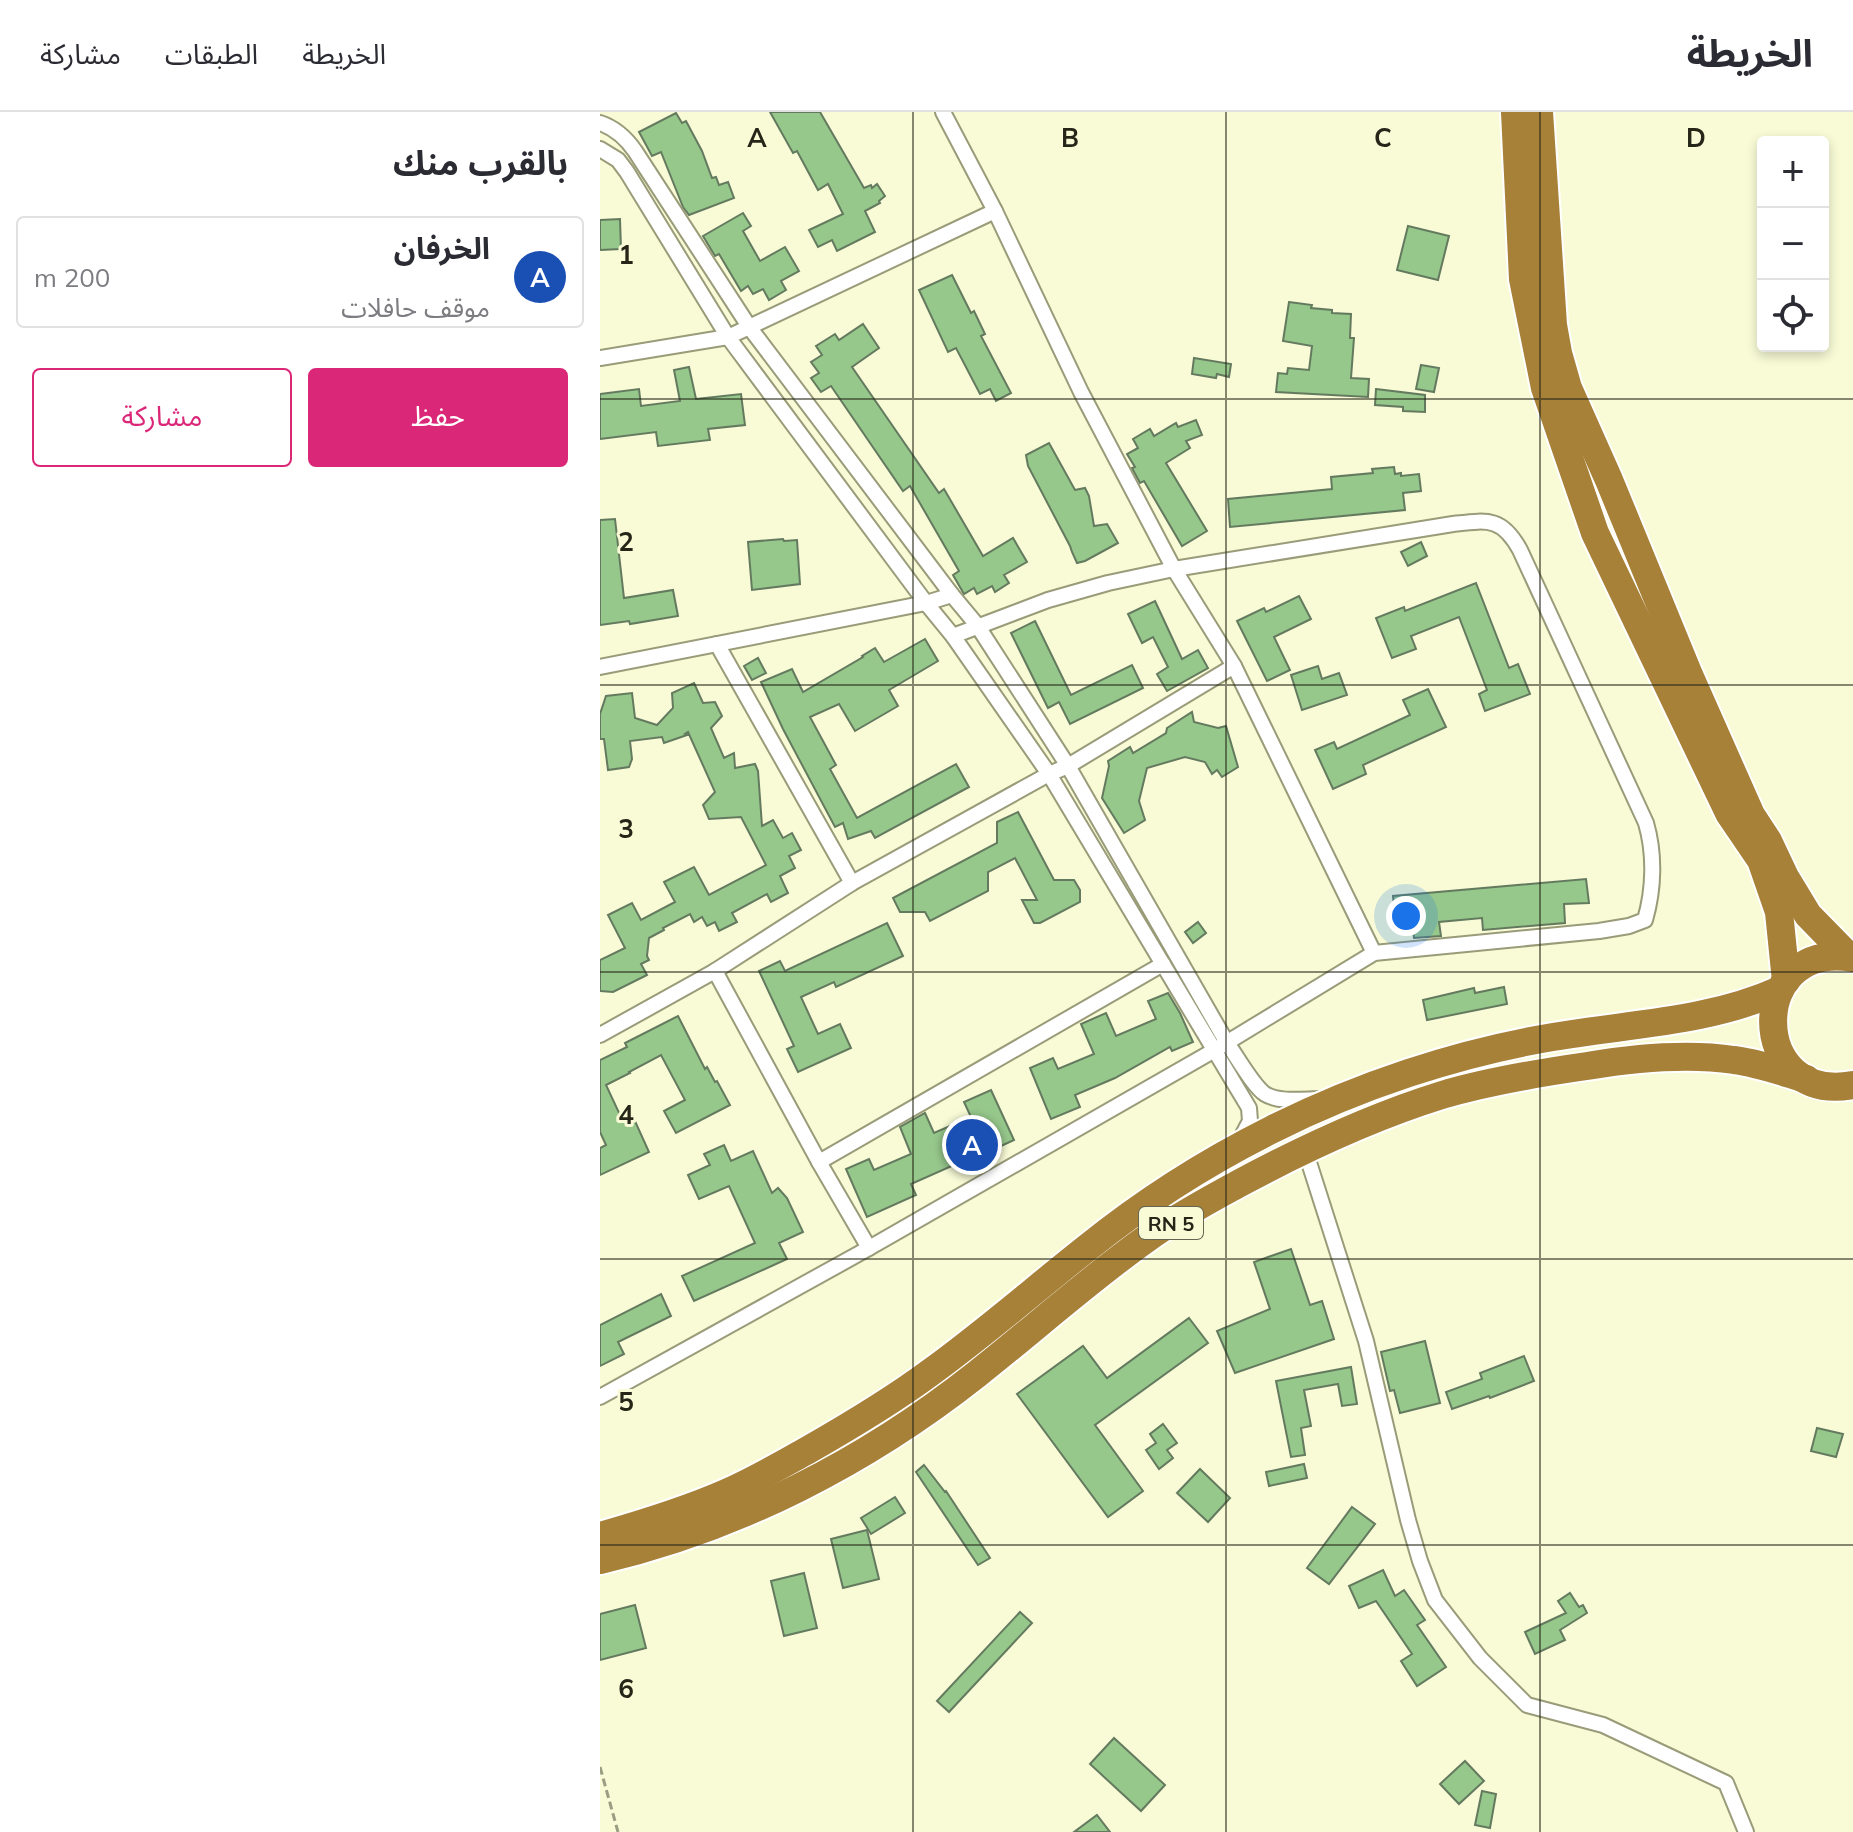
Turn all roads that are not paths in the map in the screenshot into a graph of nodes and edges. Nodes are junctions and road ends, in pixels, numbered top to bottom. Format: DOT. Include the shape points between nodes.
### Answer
graph roads {
  1 [pos="943,112"];
  2 [pos="1515,112"];
  3 [pos="1539,112"];
  4 [pos="600,123"];
  5 [pos="600,149"];
  6 [pos="995,211"];
  7 [pos="750,328"];
  8 [pos="728,337"];
  9 [pos="600,358"];
  10 [pos="1174,569"];
  11 [pos="952,595"];
  12 [pos="926,603"];
  13 [pos="977,625"];
  14 [pos="953,636"];
  15 [pos="717,644"];
  16 [pos="1234,666"];
  17 [pos="600,667"];
  18 [pos="1068,766"];
  19 [pos="1049,774"];
  20 [pos="852,883"];
  21 [pos="1374,953"];
  22 [pos="1851,958"];
  23 [pos="1163,964"];
  24 [pos="715,971"];
  25 [pos="1783,986"];
  26 [pos="600,1035"];
  27 [pos="1227,1043"];
  28 [pos="1213,1051"];
  29 [pos="1806,1079"];
  30 [pos="1853,1085"];
  31 [pos="1338,1099"];
  32 [pos="1235,1148"];
  33 [pos="1305,1150"];
  34 [pos="819,1162"];
  35 [pos="869,1248"];
  36 [pos="600,1397"];
  37 [pos="600,1536"];
  38 [pos="600,1560"];
  39 [pos="1746,1832"];
  1 -- 6 [label="street"];
  2 -- 25 [label="highway" via="1523,279 1545,388 1595,533 1729,813 1761,860 1779,912"];
  3 -- 22 [label="highway" via="1553,325 1568,388 1751,815 1808,915"];
  4 -- 7 [label="street" via="635,151"];
  5 -- 8 [label="street" via="627,172"];
  6 -- 7 [label="street"];
  6 -- 10 [label="street" via="1081,392"];
  7 -- 8 [label="street"];
  7 -- 11 [label="street"];
  8 -- 9 [label="street"];
  8 -- 12 [label="street"];
  10 -- 13 [label="street" via="1080,590"];
  10 -- 16 [label="street"];
  10 -- 21 [label="street" via="1468,522 1499,525 1520,550 1646,823 1652,844 1645,920 1599,931"];
  11 -- 12 [label="street"];
  11 -- 13 [label="street"];
  12 -- 14 [label="street"];
  12 -- 15 [label="street"];
  13 -- 14 [label="street"];
  13 -- 18 [label="street"];
  14 -- 19 [label="street"];
  15 -- 17 [label="street"];
  15 -- 20 [label="street"];
  16 -- 18 [label="street"];
  16 -- 21 [label="street"];
  18 -- 19 [label="street"];
  18 -- 27 [label="street"];
  19 -- 20 [label="street"];
  19 -- 23 [label="street"];
  20 -- 24 [label="street"];
  21 -- 27 [label="street"];
  22 -- 25 [label="highway" via="1808,963"];
  23 -- 28 [label="street"];
  23 -- 34 [label="street"];
  24 -- 26 [label="street"];
  24 -- 34 [label="street"];
  25 -- 29 [label="highway" via="1773,1011 1775,1040 1783,1058"];
  25 -- 31 [label="highway, RN 5" via="1754,1002 1708,1014 1490,1050"];
  27 -- 28 [label="street"];
  27 -- 31 [label="street" via="1265,1093"];
  28 -- 32 [label="street" via="1249,1108 1250,1121"];
  28 -- 35 [label="street"];
  29 -- 30 [label="highway" via="1825,1086"];
  29 -- 33 [label="highway, RN 5" via="1712,1058 1599,1064 1445,1094"];
  31 -- 32 [label="highway, RN 5"];
  32 -- 37 [label="highway, RN 5" via="1122,1220 930,1373 834,1435 726,1493"];
  33 -- 38 [label="highway, RN 5" via="1149,1236 976,1374 872,1448 794,1491 699,1531"];
  33 -- 39 [label="street" via="1366,1341 1408,1520 1435,1600 1480,1658 1527,1705 1603,1725 1726,1783"];
  34 -- 35 [label="street"];
  35 -- 36 [label="street"];
}
